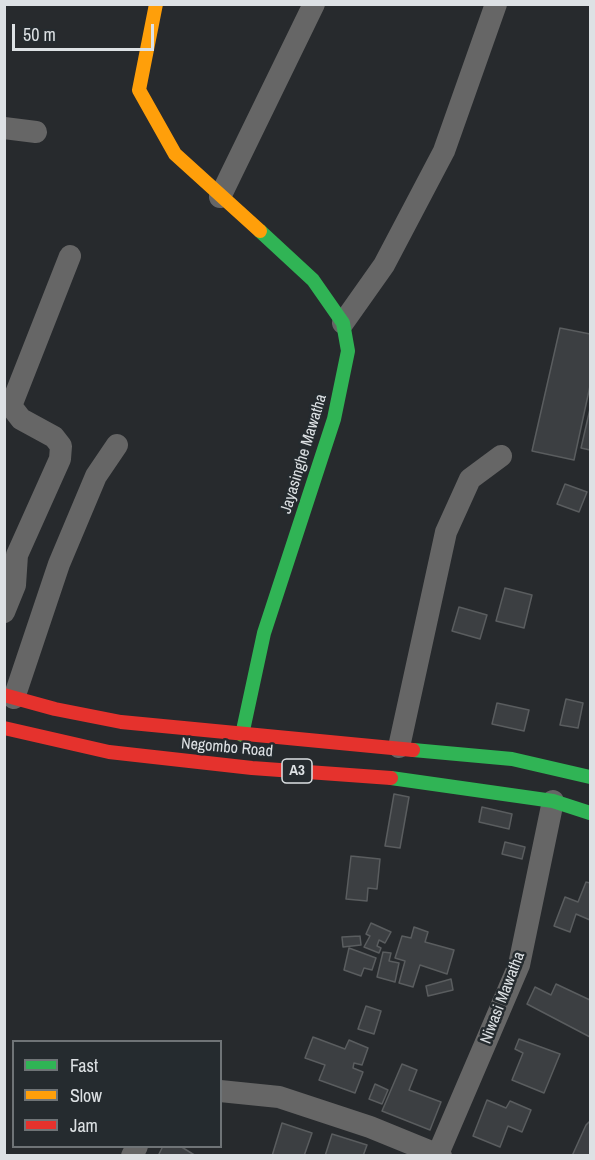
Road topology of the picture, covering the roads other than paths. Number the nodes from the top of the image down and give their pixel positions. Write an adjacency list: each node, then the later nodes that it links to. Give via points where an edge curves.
1 (156, 4): 6 (main road, Jayasinghe Mawatha, via 139,90 175,154)
2 (314, 4): 6 (street)
3 (496, 4): 8 (street, via 444,151 384,265)
4 (4, 128): 5 (street)
5 (36, 132)
6 (220, 197): 8 (main road, Jayasinghe Mawatha, via 313,280)
7 (70, 256): 11 (street, via 11,406 21,419 54,436 61,446 60,459 17,555 15,585)
8 (344, 322): 14 (main road, Jayasinghe Mawatha, via 348,351 334,419 264,633)
9 (117, 445): 12 (street, via 96,476)
10 (501, 456): 15 (street, via 470,479 446,532)
11 (4, 612)
12 (9, 697): 14 (main road, Negombo Road / A3, via 121,722)
13 (4, 728): 17 (main road, Negombo Road / A3, via 109,752 362,775)
14 (242, 735): 15 (main road, Negombo Road / A3)
15 (399, 747): 16 (main road, Negombo Road / A3, via 512,759)
16 (591, 777)
17 (553, 801): 18 (main road, Negombo Road / A3); 20 (street, Niwasi Mawatha, via 519,965)
18 (591, 813)
19 (222, 1091): 20 (street, via 279,1097)
20 (440, 1155)

